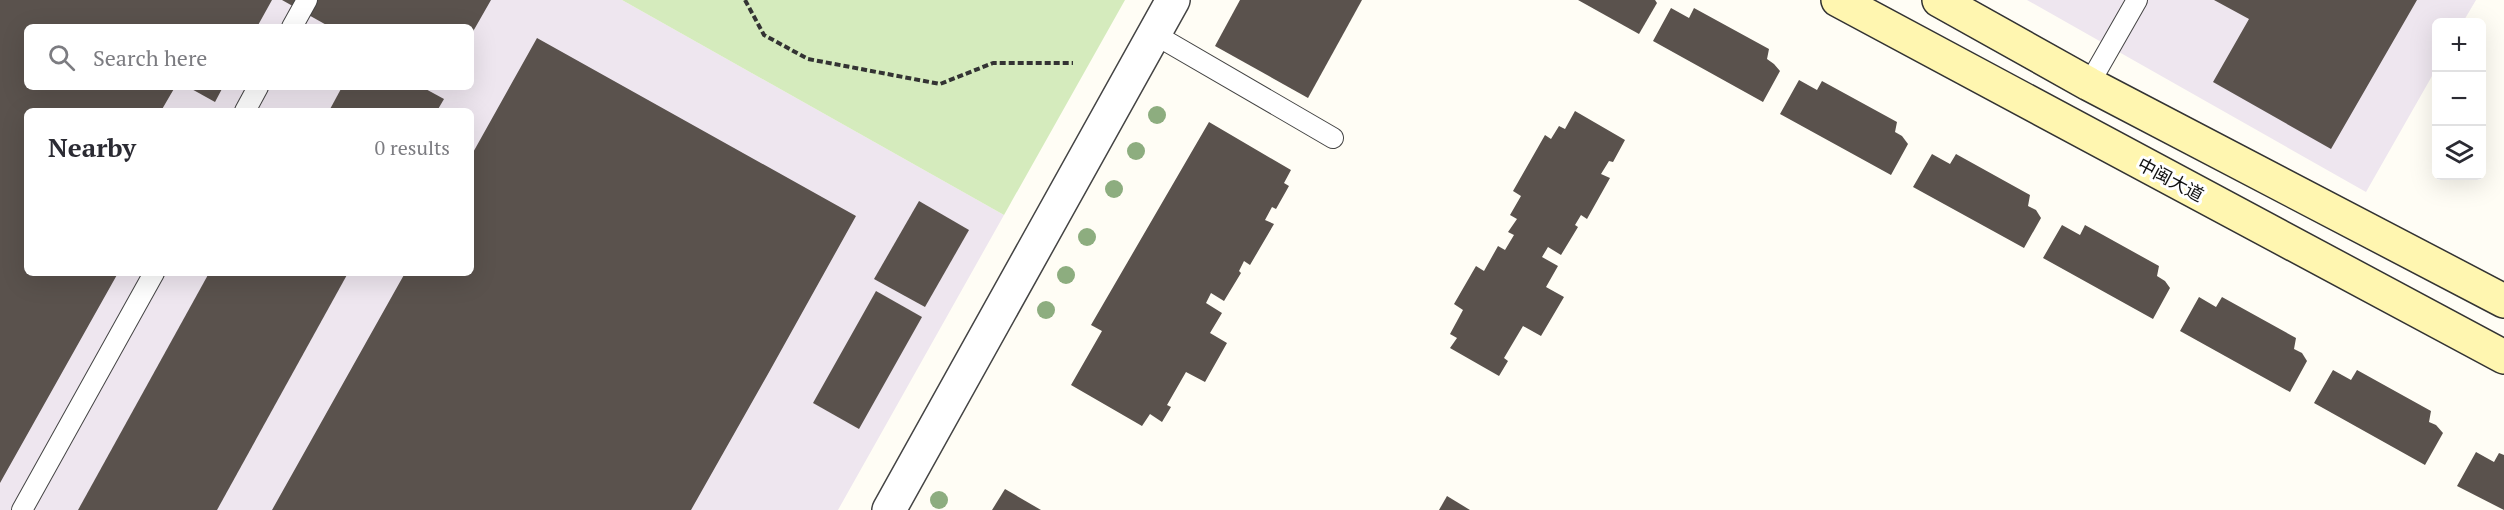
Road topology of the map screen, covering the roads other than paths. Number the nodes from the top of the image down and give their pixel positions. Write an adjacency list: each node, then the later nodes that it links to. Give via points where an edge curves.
1 (307, 0): 6 (lane)
2 (1173, 0): 7 (street)
3 (1838, 0): 14 (main road, 中闽大道)
4 (1939, 0): 8 (main road)
5 (2137, 0): 8 (lane)
6 (294, 24)
7 (1154, 34): 11 (lane); 16 (street)
8 (2089, 84): 13 (main road)
9 (256, 90): 10 (lane)
10 (247, 108)
11 (1333, 138)
12 (152, 276): 15 (lane)
13 (2504, 301)
14 (2504, 357)
15 (22, 510)
16 (889, 510)

